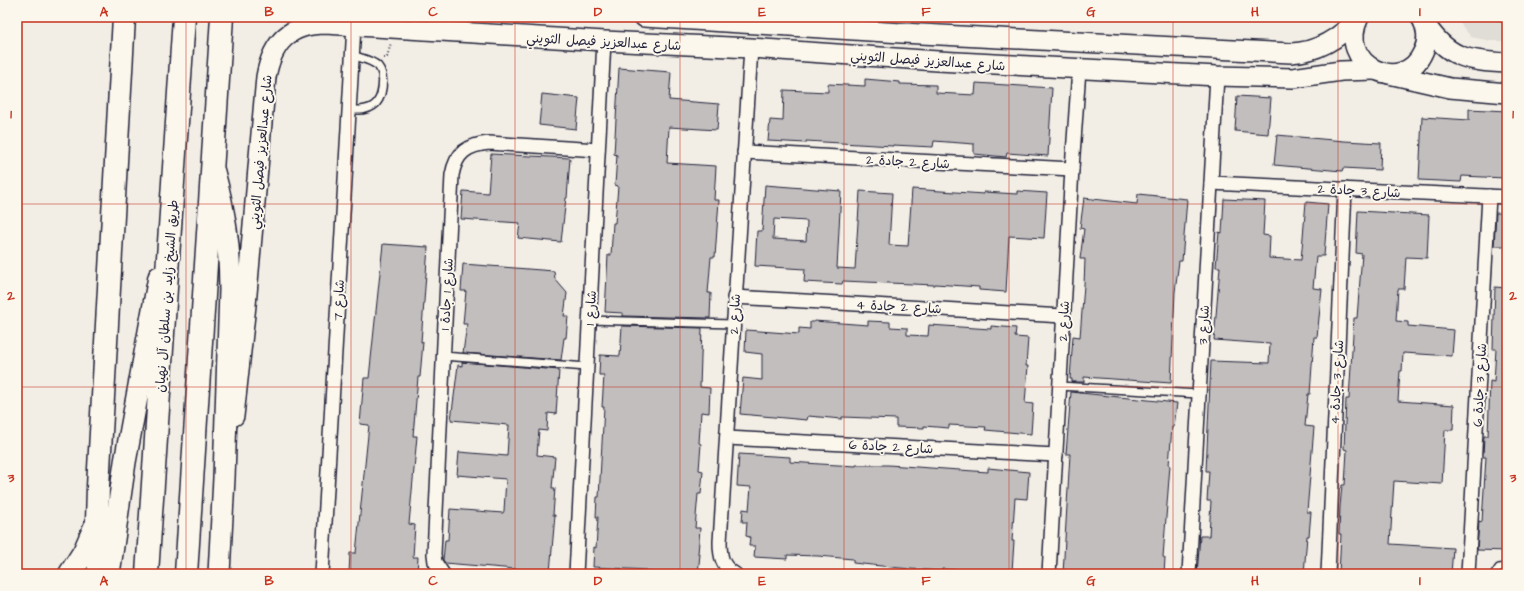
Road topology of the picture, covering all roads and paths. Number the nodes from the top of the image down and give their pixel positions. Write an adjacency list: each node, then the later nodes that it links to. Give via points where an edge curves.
1 (124, 17): 46 (highway)
2 (184, 17): 34 (highway, طريق الشيخ زايد بن سلطان آل نهيان)
3 (222, 17): 28 (highway)
4 (644, 17): 12 (street, شارع عبدالعزيز فيصل الثويني)
5 (1359, 17): 13 (street, شارع عبدالعزيز فيصل الثويني, via 1330,42 1302,53); 22 (street, via 1353,36 1356,50 1363,62)
6 (1502, 17): 8 (lane)
7 (1422, 19): 20 (street, via 1445,47 1460,57); 22 (street, via 1427,35 1422,55 1408,69 1395,73)
8 (1507, 20)
9 (306, 21): 11 (street, شارع عبدالعزيز فيصل الثويني); 45 (street, شارع عبدالعزيز فيصل الثويني, via 275,48 267,68 238,387)
10 (411, 25): 11 (street, شارع عبدالعزيز فيصل الثويني); 14 (street, شارع عبدالعزيز فيصل الثويني); 19 (path, via 404,44 390,43 387,57)
11 (354, 26): 16 (street, شارع 7)
12 (902, 33): 13 (street, شارع عبدالعزيز فيصل الثويني); 17 (street, via 909,43 905,55)
13 (940, 35): 18 (street, via 930,41 929,47 933,58)
14 (604, 42): 15 (street, شارع عبدالعزيز فيصل الثويني); 26 (street, شارع 1)
15 (751, 48): 17 (street, شارع عبدالعزيز فيصل الثويني); 27 (street, شارع 2)
16 (352, 55): 19 (lane); 25 (street, شارع 7)
17 (900, 59): 18 (street, شارع عبدالعزيز فيصل الثويني)
18 (938, 61): 21 (street, شارع عبدالعزيز فيصل الثويني)
19 (372, 62): 25 (lane, via 378,66 382,74 379,99 369,109)
20 (1507, 64)
21 (1079, 69): 23 (street, شارع عبدالعزيز فيصل الثويني); 29 (street, شارع 2)
22 (1381, 72): 23 (street, شارع عبدالعزيز فيصل الثويني, via 1341,71 1293,78); 24 (street, شارع عبدالعزيز فيصل الثويني, via 1450,88)
23 (1217, 76): 30 (street, شارع 3)
24 (1507, 93)
25 (349, 110): 54 (street, شارع 7)
26 (598, 150): 37 (street, شارع 1); 39 (street, شارع 1 جادة 1, via 489,143 468,148 459,156 452,175)
27 (744, 152): 29 (street, شارع 2 جادة 2); 35 (street, شارع 2)
28 (213, 168): 45 (main road, via 227,229 230,258); 52 (highway)
29 (1072, 169): 36 (street, شارع 2)
30 (1211, 183): 31 (street, شارع 3 جادة 2); 42 (street, شارع 3)
31 (1345, 189): 32 (street, شارع 3 جادة 2); 60 (street, شارع 3 جادة 4)
32 (1489, 196): 33 (street, شارع 3 جادة 2); 61 (street, شارع 3 جادة 6)
33 (1507, 197)
34 (171, 210): 50 (main road, via 125,462); 51 (highway, طريق الشيخ زايد بن سلطان آل نهيان)
35 (734, 297): 36 (street, شارع 2 جادة 4); 38 (street, شارع 2)
36 (1063, 316): 41 (street, شارع 2)
37 (589, 320): 38 (lane); 40 (street, شارع 1)
38 (733, 324): 43 (street, شارع 2)
39 (443, 356): 40 (lane); 55 (street, شارع 1 جادة 1, via 434,554 435,562)
40 (587, 367): 56 (street, شارع 1)
41 (1059, 386): 42 (lane); 44 (street, شارع 2)
42 (1199, 394): 59 (street, شارع 3)
43 (727, 438): 44 (street, شارع 2 جادة 6); 57 (street, شارع 2, via 720,554 725,566)
44 (1056, 455): 58 (street, شارع 2)
45 (224, 478): 53 (main road)
46 (97, 522): 48 (highway, via 84,552); 49 (highway)
47 (1507, 567): 62 (lane, via 1499,568)
48 (70, 574)
49 (99, 574)
50 (109, 574)
51 (147, 574)
52 (186, 574)
53 (219, 574)
54 (322, 574)
55 (443, 574)
56 (576, 574)
57 (735, 574)
58 (1049, 574)
59 (1189, 574)
60 (1328, 574)
61 (1468, 574)
62 (1495, 574)

